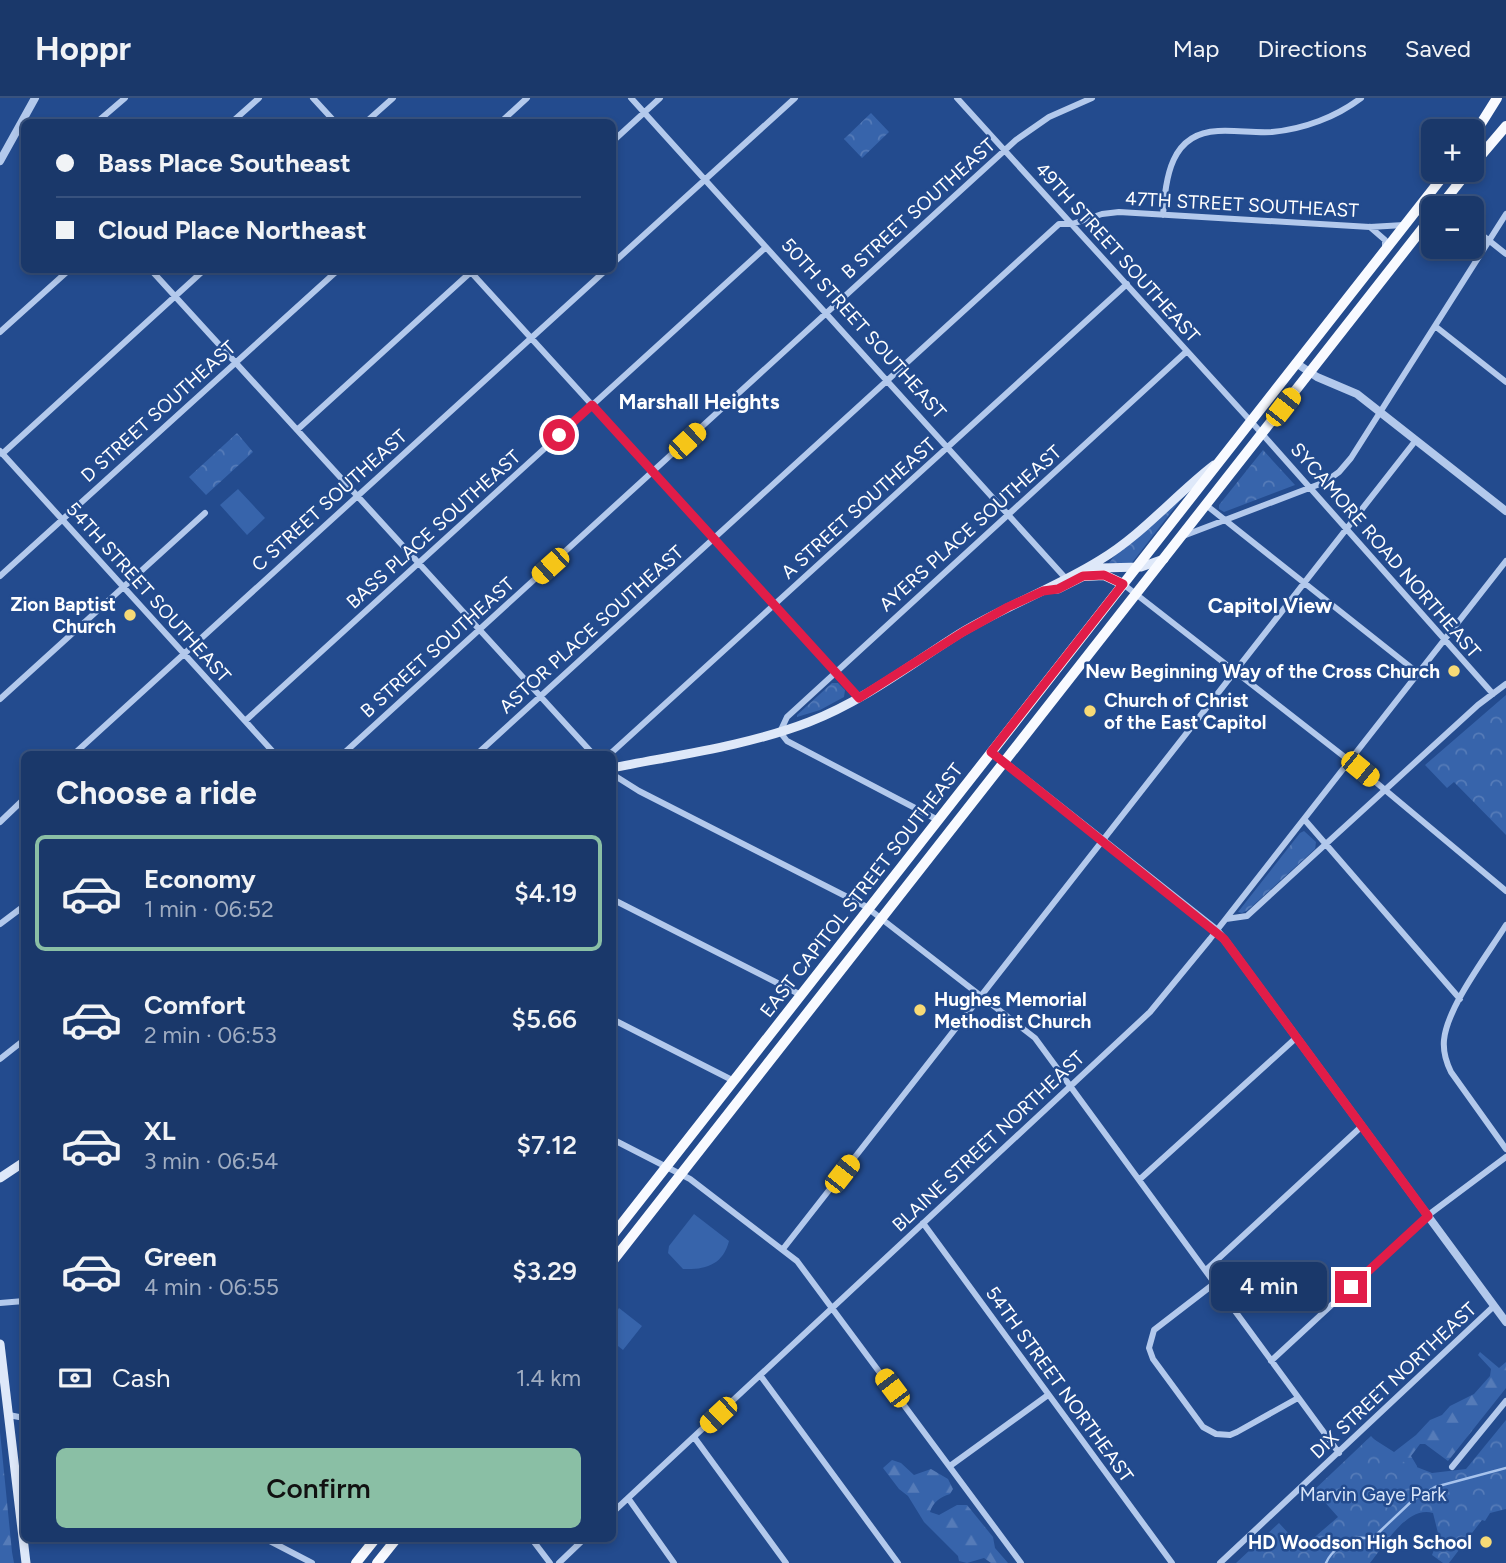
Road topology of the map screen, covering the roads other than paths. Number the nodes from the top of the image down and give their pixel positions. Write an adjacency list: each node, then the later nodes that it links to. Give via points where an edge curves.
1 (36, 98): 15 (street)
2 (125, 98): 16 (street)
3 (259, 98): 17 (street)
4 (313, 98): 18 (street)
5 (393, 98): 19 (street)
6 (527, 98): 20 (street)
7 (631, 98): 14 (street, 50TH STREET SOUTHEAST)
8 (660, 98): 14 (street)
9 (795, 98): 28 (street)
10 (957, 98): 25 (street, 49TH STREET SOUTHEAST)
11 (1092, 98): 25 (street, B STREET SOUTHEAST, via 1040,122)
12 (1361, 98): 31 (street, via 1332,116 1293,129 1214,131 1193,138 1171,165)
13 (1497, 98): 21 (main road)
14 (644, 113): 24 (street); 28 (street, 50TH STREET SOUTHEAST)
15 (27, 119)
16 (100, 119)
17 (235, 119)
18 (332, 119)
19 (369, 119)
20 (503, 119)
21 (1484, 119)
22 (1506, 126): 26 (main road)
23 (21, 130): 27 (street)
24 (616, 138)
25 (1005, 150): 32 (street, 49TH STREET SOUTHEAST); 51 (street, B STREET SOUTHEAST)
26 (1484, 152)
27 (0, 161)
28 (705, 180): 38 (street, 50TH STREET SOUTHEAST); 41 (street)
29 (1438, 182): 33 (main road, EAST CAPITOL STREET SOUTHEAST)
30 (1506, 214): 37 (street)
31 (1163, 215): 32 (street, 47TH STREET SOUTHEAST, via 1110,212); 34 (street, 47TH STREET SOUTHEAST)
32 (1072, 224): 49 (street, 49TH STREET SOUTHEAST); 59 (street, ASTOR PLACE SOUTHEAST, via 1056,226)
33 (1404, 225): 34 (street, 47TH STREET SOUTHEAST); 39 (main road, EAST CAPITOL STREET SOUTHEAST)
34 (1370, 227): 39 (street, 47TH STREET SOUTHEAST, via 1385,240)
35 (1421, 230): 58 (main road)
36 (1484, 237): 37 (street)
37 (1489, 241): 40 (street); 52 (street)
38 (766, 247): 51 (street, 50TH STREET SOUTHEAST); 61 (street, BASS PLACE SOUTHEAST)
39 (1384, 251): 57 (main road, EAST CAPITOL STREET SOUTHEAST)
40 (1506, 254)
41 (616, 260)
42 (66, 273): 53 (street)
43 (154, 273): 50 (street)
44 (201, 273): 50 (street)
45 (335, 273): 56 (street, D STREET SOUTHEAST)
46 (468, 273): 64 (street)
47 (474, 273): 54 (street)
48 (603, 273): 54 (street, C STREET SOUTHEAST)
49 (1126, 284): 55 (street, 49TH STREET SOUTHEAST); 66 (street, A STREET SOUTHEAST)
50 (175, 296): 56 (street); 67 (street)
51 (826, 312): 59 (street, 50TH STREET SOUTHEAST); 69 (street, B STREET SOUTHEAST)
52 (1435, 326): 60 (street); 62 (street)
53 (0, 332)
54 (532, 338): 61 (street); 71 (street, C STREET SOUTHEAST)
55 (1187, 351): 63 (street, 49TH STREET SOUTHEAST); 75 (street, AYERS PLACE SOUTHEAST)
56 (236, 362): 64 (street); 76 (street, D STREET SOUTHEAST)
57 (1296, 363): 58 (street); 63 (main road, EAST CAPITOL STREET SOUTHEAST)
58 (1310, 373): 62 (street, via 1350,391); 63 (main road)
59 (888, 380): 66 (street, 50TH STREET SOUTHEAST); 80 (street, ASTOR PLACE SOUTHEAST)
60 (1506, 382)
61 (592, 405): 69 (street); 83 (street, BASS PLACE SOUTHEAST)
62 (1380, 412): 65 (street); 70 (street, via 1344,467)
63 (1256, 427): 68 (main road, EAST CAPITOL STREET SOUTHEAST); 70 (street, SYCAMORE ROAD NORTHEAST); 72 (main road)
64 (297, 430): 71 (street)
65 (1416, 440): 73 (street); 78 (street)
66 (948, 447): 75 (street, 50TH STREET SOUTHEAST); 92 (street, A STREET SOUTHEAST)
67 (1, 453): 76 (street, 54TH STREET SOUTHEAST)
68 (1221, 460): 84 (main road, EAST CAPITOL STREET SOUTHEAST); 87 (main road, via 1112,552)
69 (653, 471): 80 (street); 93 (street, B STREET SOUTHEAST)
70 (1310, 488): 77 (street); 78 (street, SYCAMORE ROAD NORTHEAST)
71 (358, 496): 83 (street); 95 (street, C STREET SOUTHEAST)
72 (1206, 505): 77 (street); 79 (main road)
73 (1506, 511)
74 (205, 513): 90 (street)
75 (1009, 514): 87 (street, 50TH STREET SOUTHEAST); 97 (street, AYERS PLACE SOUTHEAST)
76 (62, 519): 85 (street, D STREET SOUTHEAST); 90 (street, 54TH STREET SOUTHEAST)
77 (1226, 520): 79 (street); 88 (street)
78 (1347, 529): 88 (street); 94 (street, SYCAMORE ROAD NORTHEAST)
79 (1181, 537): 81 (main road)
80 (714, 539): 92 (street); 101 (street, ASTOR PLACE SOUTHEAST)
81 (1164, 559): 84 (main road); 91 (main road)
82 (1506, 561): 94 (street, BLAINE STREET NORTHEAST)
83 (418, 563): 93 (street); 104 (street, BASS PLACE SOUTHEAST)
84 (1136, 567): 86 (main road, via 1100,568); 89 (main road, EAST CAPITOL STREET SOUTHEAST)
85 (0, 576)
86 (1083, 576): 87 (main road); 89 (main road, via 1104,575)
87 (1068, 580): 102 (main road, via 974,626)
88 (1304, 583): 96 (street); 98 (street)
89 (1123, 584): 91 (street); 112 (main road, EAST CAPITOL STREET SOUTHEAST)
90 (123, 588): 95 (street, 54TH STREET SOUTHEAST); 103 (street)
91 (1136, 594): 96 (street); 114 (main road)
92 (774, 605): 97 (street); 111 (street, A STREET SOUTHEAST)
93 (479, 629): 101 (street); 108 (street, B STREET SOUTHEAST)
94 (1445, 640): 98 (street, BLAINE STREET NORTHEAST); 100 (street, SYCAMORE ROAD NORTHEAST)
95 (184, 654): 104 (street, 54TH STREET SOUTHEAST); 106 (street, C STREET SOUTHEAST)
96 (1235, 671): 113 (street); 122 (street)
97 (835, 672): 102 (street); 105 (street, AYERS PLACE SOUTHEAST, via 790,713)
98 (1418, 673): 113 (street, BLAINE STREET NORTHEAST)
99 (1506, 684): 100 (street)
100 (1493, 694): 117 (street)
101 (540, 696): 109 (street, ASTOR PLACE SOUTHEAST); 110 (street)
102 (859, 698): 105 (main road)
103 (0, 699)
104 (245, 721): 107 (street, 54TH STREET SOUTHEAST)
105 (780, 732): 115 (main road); 120 (street, via 786,741)
106 (77, 751)
107 (272, 751)
108 (346, 751)
109 (480, 751)
110 (590, 751)
111 (613, 751)
112 (991, 752): 114 (street); 120 (main road, EAST CAPITOL STREET SOUTHEAST)
113 (1350, 761): 117 (street); 119 (street, BLAINE STREET NORTHEAST)
114 (1004, 763): 122 (street); 128 (main road)
115 (616, 767)
116 (616, 777): 127 (street)
117 (1386, 790): 123 (street); 124 (street)
118 (21, 802): 121 (street)
119 (1304, 819): 123 (street); 129 (street, BLAINE STREET NORTHEAST)
120 (939, 820): 127 (main road, EAST CAPITOL STREET SOUTHEAST)
121 (0, 821)
122 (1102, 841): 132 (street); 134 (street)
123 (1326, 844): 129 (street, via 1247,916); 135 (street)
124 (1506, 891)
125 (616, 901): 133 (street)
126 (21, 907): 130 (street)
127 (869, 909): 128 (street); 133 (main road, EAST CAPITOL STREET SOUTHEAST)
128 (882, 918): 134 (street); 147 (main road)
129 (1226, 919): 132 (street, BLAINE STREET NORTHEAST)
130 (0, 924)
131 (1506, 925): 135 (street)
132 (1217, 931): 137 (street); 141 (street, BLAINE STREET NORTHEAST, via 1150,1012)
133 (801, 995): 140 (main road, EAST CAPITOL STREET SOUTHEAST)
134 (981, 996): 141 (street, via 1035,1038); 153 (street)
135 (1461, 999): 144 (street, via 1445,1033 1446,1060)
136 (616, 1021): 140 (street)
137 (1297, 1037): 142 (street); 149 (street)
138 (21, 1042): 139 (street)
139 (0, 1059)
140 (734, 1081): 147 (main road, EAST CAPITOL STREET SOUTHEAST)
141 (1070, 1085): 149 (street); 151 (street, BLAINE STREET NORTHEAST)
142 (1362, 1126): 150 (street); 155 (street)
143 (616, 1141): 147 (street)
144 (1506, 1149)
145 (1506, 1157): 150 (street)
146 (21, 1164): 148 (main road)
147 (674, 1170): 152 (main road, EAST CAPITOL STREET SOUTHEAST); 153 (street); 154 (main road)
148 (0, 1178)
149 (1139, 1180): 155 (street)
150 (1428, 1216): 159 (street); 163 (street)
151 (923, 1223): 160 (street, BLAINE STREET NORTHEAST); 165 (street, 54TH STREET NORTHEAST)
152 (616, 1232)
153 (783, 1249): 160 (street, via 807,1272)
154 (616, 1256)
155 (1206, 1270): 156 (street)
156 (1215, 1283): 163 (street); 166 (street, via 1154,1330 1149,1345 1156,1363 1201,1425 1216,1434 1232,1434)
157 (21, 1301): 158 (street)
158 (0, 1303)
159 (1494, 1306): 161 (street); 171 (street, DIX STREET NORTHEAST)
160 (832, 1308): 164 (street, BLAINE STREET NORTHEAST); 172 (street)
161 (1506, 1322)
162 (0, 1344): 168 (main road)
163 (1271, 1361): 166 (street)
164 (760, 1375): 170 (street, BLAINE STREET NORTHEAST); 191 (street)
165 (1048, 1395): 172 (street); 193 (street, 54TH STREET NORTHEAST)
166 (1298, 1398): 171 (street)
167 (1506, 1401): 173 (street)
168 (9, 1415): 169 (street); 176 (main road)
169 (21, 1417)
170 (694, 1437): 174 (street, BLAINE STREET NORTHEAST); 190 (street)
171 (1339, 1453): 194 (street, DIX STREET NORTHEAST)
172 (950, 1466): 192 (street)
173 (1452, 1467)
174 (628, 1498): 175 (street, BLAINE STREET NORTHEAST); 189 (street)
175 (616, 1509)
176 (21, 1519)
177 (24, 1542): 183 (main road)
178 (272, 1542): 184 (street)
179 (373, 1542): 185 (main road)
180 (394, 1542): 186 (main road)
181 (534, 1542): 187 (street)
182 (581, 1542): 188 (street)
183 (26, 1563)
184 (312, 1563)
185 (356, 1563)
186 (377, 1563)
187 (550, 1563)
188 (559, 1563)
189 (674, 1563)
190 (786, 1563)
191 (898, 1563)
192 (1021, 1563)
193 (1172, 1563)
194 (1220, 1563)

